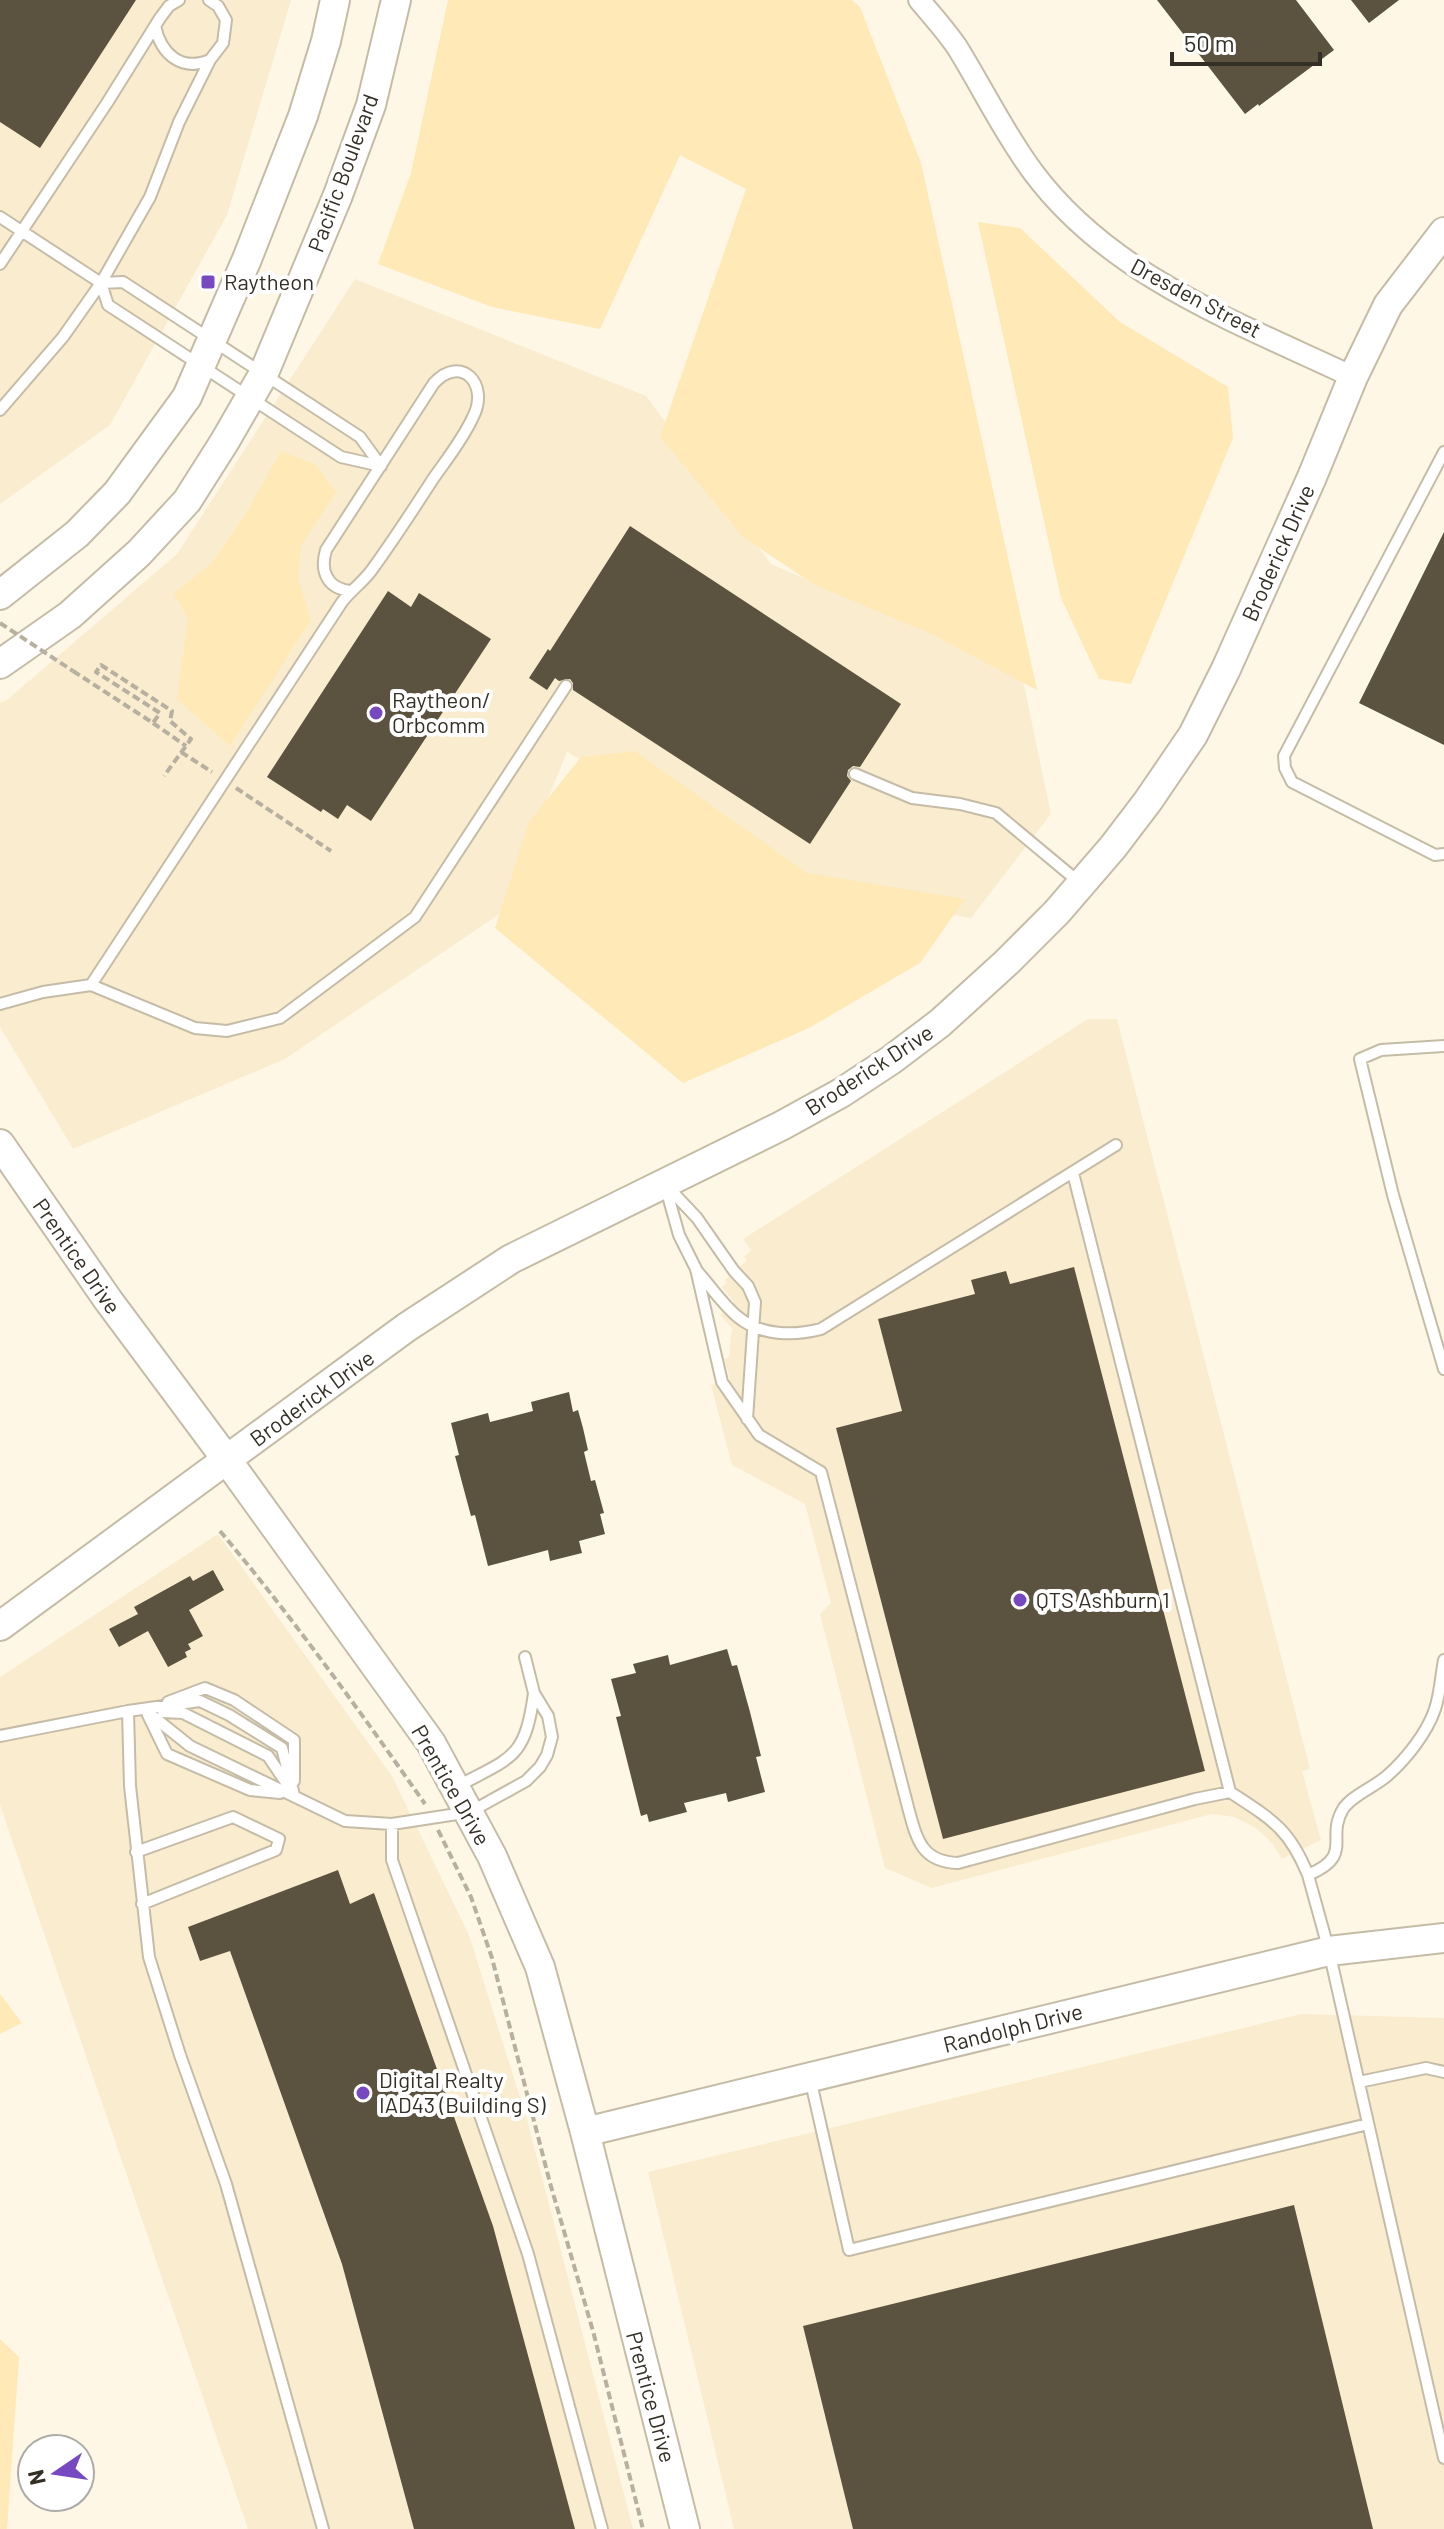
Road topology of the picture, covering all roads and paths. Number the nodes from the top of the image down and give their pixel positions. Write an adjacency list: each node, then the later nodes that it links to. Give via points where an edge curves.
1 (179, 0): 6 (lane)
2 (209, 0): 7 (lane, via 226,20 223,43)
3 (335, 0): 13 (street, via 303,116)
4 (396, 0): 15 (street, Pacific Boulevard, via 362,131)
5 (919, 0): 14 (street, Dresden Street, via 955,44 1033,173 1082,227 1179,294)
6 (155, 26): 7 (lane, via 170,56 192,65); 9 (lane)
7 (210, 60): 12 (lane, via 150,197)
8 (0, 217): 9 (lane)
9 (22, 232): 11 (lane); 12 (lane)
10 (1444, 232): 14 (street, Broderick Drive, via 1388,305)
11 (0, 264)
12 (101, 283): 13 (lane, via 123,282); 13 (lane, via 108,305); 16 (lane)
13 (206, 353): 15 (lane); 15 (lane); 20 (street, via 187,397 117,493 52,556)
14 (1353, 377): 32 (street, Broderick Drive, via 1193,735)
15 (256, 386): 18 (lane, via 360,437); 18 (lane, via 341,457); 22 (street, Pacific Boulevard, via 187,501 70,615)
16 (0, 410)
17 (1444, 452): 31 (lane, via 1284,756 1292,782 1435,855)
18 (381, 466): 19 (lane, via 322,563 334,586); 19 (lane, via 441,375 470,376 480,394 474,415 370,572)
19 (350, 591): 29 (lane)
20 (0, 595)
21 (0, 623): 24 (path, bridge)
22 (0, 664)
23 (566, 686): 33 (lane, via 415,917 280,1018 227,1031 195,1028)
24 (153, 723): 25 (path); 25 (path, via 160,713 96,672 101,665 172,711 170,721 191,739)
25 (186, 746): 26 (path)
26 (181, 752): 28 (path); 29 (path)
27 (855, 774): 32 (lane, via 912,798 996,813)
28 (164, 776)
29 (226, 781): 30 (path); 33 (lane)
30 (331, 851)
31 (1444, 854)
32 (1082, 884): 39 (street, Broderick Drive, via 1007,962 891,1060 781,1126)
33 (91, 985): 34 (lane)
34 (0, 1004)
35 (1444, 1046): 42 (lane, via 1381,1050 1360,1059)
36 (0, 1144): 44 (street, Prentice Drive)
37 (1116, 1145): 38 (lane)
38 (1073, 1173): 41 (lane, via 821,1329 785,1335); 54 (lane)
39 (664, 1183): 40 (lane); 41 (lane, via 748,1286 755,1302); 44 (street, Broderick Drive, via 511,1259 407,1327)
40 (696, 1269): 41 (lane, via 738,1317); 43 (lane, via 722,1382)
41 (753, 1325): 43 (lane)
42 (1444, 1369)
43 (747, 1419): 54 (lane, via 759,1435 821,1472 909,1811 925,1852 942,1863 958,1863)
44 (227, 1460): 46 (street, Broderick Drive); 53 (street, Prentice Drive, via 431,1743)
45 (220, 1531): 57 (path, via 346,1691)
46 (0, 1626)
47 (525, 1657): 49 (lane)
48 (1444, 1660): 60 (lane, via 1434,1711 1415,1745 1387,1776 1344,1809 1337,1850 1328,1866)
49 (534, 1693): 53 (lane, via 530,1725 511,1758); 56 (lane, via 548,1716 552,1737 547,1755 526,1781)
50 (145, 1710): 51 (lane); 55 (lane, via 190,1746); 55 (lane, via 183,1713 268,1756); 55 (lane, via 167,1754 250,1790); 55 (lane, via 200,1701 229,1715 282,1748)
51 (128, 1711): 52 (lane); 59 (lane)
52 (0, 1736)
53 (456, 1787): 56 (street, Prentice Drive)
54 (1230, 1792): 60 (lane, via 1285,1831)
55 (294, 1795): 58 (lane, via 345,1821)
56 (470, 1812): 57 (lane); 68 (street, Prentice Drive, via 540,1967)
57 (432, 1818): 58 (lane); 72 (path, via 471,1897 492,1958)
58 (392, 1824): 71 (lane, via 392,1860 528,2254)
59 (136, 1852): 61 (lane); 61 (lane, via 233,1817 279,1839 276,1850)
60 (1308, 1875): 63 (lane)
61 (142, 1904): 70 (lane, via 149,1957 226,2184)
62 (1444, 1938): 63 (street, Randolph Drive)
63 (1329, 1951): 65 (street, Randolph Drive); 66 (lane)
64 (1444, 2072): 66 (lane, via 1426,2068)
65 (810, 2078): 67 (lane, via 849,2250); 68 (street, Randolph Drive)
66 (1359, 2082): 67 (lane)
67 (1368, 2124): 69 (lane)
68 (585, 2132): 73 (street, Prentice Drive)
69 (1444, 2458)
70 (323, 2529)
71 (602, 2529)
72 (643, 2529)
73 (685, 2529)

